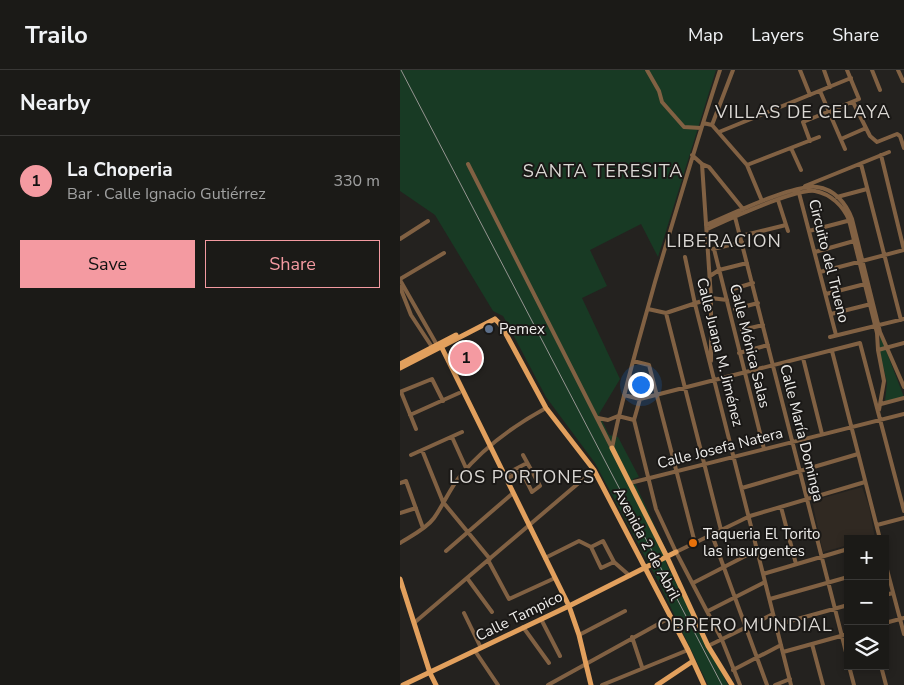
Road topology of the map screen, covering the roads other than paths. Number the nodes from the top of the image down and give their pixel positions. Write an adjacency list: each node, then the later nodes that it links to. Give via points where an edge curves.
1 (648, 70): 19 (street, via 660,91 662,102 684,126)
2 (720, 70): 17 (street)
3 (733, 70): 18 (street)
4 (800, 70): 14 (street)
5 (824, 70): 11 (street)
6 (847, 70): 9 (street)
7 (872, 70): 12 (street)
8 (899, 70): 10 (street)
9 (850, 78): 11 (street); 15 (street, via 859,99)
10 (903, 81)
11 (830, 87): 13 (street)
12 (880, 90)
13 (820, 91): 14 (street); 16 (street)
14 (810, 95): 21 (street)
15 (853, 102): 16 (street); 20 (street)
16 (829, 111): 23 (street); 24 (street, via 803,122)
17 (703, 122): 18 (street); 19 (street)
18 (712, 125): 21 (street)
19 (701, 128): 29 (street)
20 (866, 128): 23 (street); 25 (street, via 877,142 897,134)
21 (719, 132): 34 (street)
22 (819, 137): 24 (street)
23 (841, 139): 27 (street)
24 (810, 141): 26 (street)
25 (904, 146)
26 (791, 148): 34 (street); 35 (street)
27 (845, 149)
28 (889, 152): 30 (street)
29 (692, 155): 32 (street); 78 (street)
30 (881, 155): 33 (street); 57 (street)
31 (468, 164): 119 (street)
32 (702, 164): 43 (street, via 709,166); 48 (street)
33 (861, 164): 36 (street); 37 (street)
34 (747, 165): 42 (street)
35 (801, 170)
36 (803, 187): 39 (street, via 825,189); 40 (street)
37 (867, 189): 39 (street); 60 (street)
38 (799, 193): 40 (street); 41 (street, via 816,191); 50 (street, Circuito del Trueno)
39 (838, 197): 41 (street); 45 (street, via 849,210)
40 (777, 198): 42 (street); 44 (street); 47 (street)
41 (833, 199): 45 (street)
42 (762, 201): 43 (street)
43 (743, 209): 44 (street)
44 (734, 215): 48 (street); 51 (street, Calle María Dominga)
45 (850, 220): 50 (street); 54 (street); 62 (street)
46 (428, 221): 52 (street)
47 (786, 225): 49 (street); 51 (street)
48 (706, 227): 56 (street)
49 (788, 231)
50 (810, 231): 58 (street, Circuito del Trueno)
51 (741, 236): 53 (street, Calle María Dominga)
52 (400, 239)
53 (742, 242): 55 (street); 63 (street, Calle María Dominga)
54 (854, 242): 58 (street); 62 (street)
55 (714, 249): 56 (street); 64 (street, Calle Mónica Salas)
56 (708, 250): 66 (street)
57 (904, 250): 60 (street)
58 (815, 252): 65 (street, Circuito del Trueno)
59 (444, 253): 67 (street)
60 (884, 255): 62 (street); 83 (street)
61 (685, 257): 75 (street, Calle Juana M. Jiménez)
62 (861, 261): 65 (street); 69 (street); 85 (street)
63 (748, 263): 64 (street); 68 (street, Calle María Dominga)
64 (719, 270): 66 (street); 74 (street, Calle Mónica Salas)
65 (820, 272): 72 (street, Circuito del Trueno)
66 (710, 276): 73 (street)
67 (400, 279): 91 (street)
68 (753, 283): 71 (street); 76 (street, Calle María Dominga)
69 (865, 284): 72 (street); 77 (street)
70 (400, 287): 91 (street, via 411,315)
71 (733, 289)
72 (826, 294): 81 (street, Circuito del Trueno)
73 (711, 298): 74 (street); 75 (street); 100 (street)
74 (727, 300): 95 (street, Calle Mónica Salas)
75 (695, 304): 80 (street); 100 (street, Calle Juana M. Jiménez)
76 (758, 304): 79 (street); 84 (street, Calle María Dominga)
77 (870, 304): 81 (street); 85 (street)
78 (648, 309): 80 (street); 97 (street)
79 (735, 309)
80 (666, 313): 104 (street)
81 (831, 314): 87 (street, Circuito del Trueno)
82 (495, 319): 91 (main road); 91 (main road, via 486,319); 114 (main road, Avenida 2 de Abril)
83 (902, 319): 85 (street)
84 (763, 324): 86 (street); 90 (street, Calle María Dominga)
85 (877, 325): 87 (street); 92 (street); 93 (street)
86 (742, 330)
87 (836, 335): 88 (street)
88 (830, 337)
89 (904, 343): 92 (street)
90 (768, 345): 95 (street); 99 (street, Calle María Dominga)
91 (436, 346): 98 (main road); 101 (main road); 128 (main road)
92 (886, 347): 93 (street); 105 (street)
93 (878, 350): 113 (street, via 884,381)
94 (832, 351): 96 (street); 115 (street, via 860,343); 122 (street)
95 (740, 353): 102 (street, Calle Mónica Salas)
96 (803, 358): 99 (street); 125 (street)
97 (633, 361): 108 (street); 109 (street, via 649,365)
98 (400, 364)
99 (773, 365): 102 (street); 127 (street, Calle María Dominga)
100 (711, 366): 103 (street, Calle Juana M. Jiménez)
101 (400, 368)
102 (744, 372): 103 (street); 130 (street, Calle Mónica Salas)
103 (715, 380): 104 (street); 135 (street, Calle Juana M. Jiménez)
104 (686, 388): 109 (street); 137 (street)
105 (904, 388)
106 (400, 392): 112 (street, via 432,379); 117 (street)
107 (459, 393): 112 (street)
108 (624, 395): 111 (street); 118 (street)
109 (657, 395): 111 (street); 140 (street)
110 (904, 398): 113 (street)
111 (640, 399): 120 (street)
112 (443, 401): 117 (street)
113 (881, 404): 115 (street)
114 (546, 408): 128 (street); 139 (main road, Avenida 2 de Abril)
115 (879, 412): 121 (street)
116 (904, 414): 121 (street, Calle Josefa Natera)
117 (410, 415): 123 (street)
118 (618, 416): 119 (street, via 608,420); 120 (street); 129 (street)
119 (598, 417): 129 (street)
120 (634, 420): 143 (street)
121 (880, 420): 122 (street, Calle Josefa Natera); 153 (street)
122 (852, 426): 125 (street, Calle Josefa Natera); 132 (street)
123 (416, 429)
124 (462, 432): 126 (street)
125 (822, 434): 127 (street, Calle Josefa Natera)
126 (452, 437): 131 (street); 138 (street)
127 (792, 442): 130 (street, Calle Josefa Natera); 141 (street, Calle María Dominga)
128 (490, 445): 138 (street); 142 (main road)
129 (612, 448): 146 (main road)
130 (764, 449): 135 (street, Calle Josefa Natera)
131 (422, 450): 133 (street); 150 (street)
132 (858, 454): 141 (street); 144 (street)
133 (411, 455)
134 (523, 455): 136 (street)
135 (734, 456): 137 (street, Calle Josefa Natera); 147 (street, Calle Juana M. Jiménez)
136 (527, 463): 142 (street); 142 (street, via 540,486 532,492 523,474)
137 (704, 464): 140 (street, Calle Josefa Natera); 160 (street)
138 (466, 468): 150 (street)
139 (594, 470): 157 (street); 177 (main road, Avenida 2 de Abril)
140 (676, 471): 143 (street, Calle Josefa Natera); 164 (street)
141 (800, 471): 147 (street); 149 (street, Calle María Dominga)
142 (505, 477): 148 (main road)
143 (648, 478): 146 (street, Calle Josefa Natera); 170 (street, via 656,509)
144 (865, 482): 149 (street); 158 (street)
145 (400, 483): 152 (street, via 406,481)
146 (630, 483): 171 (main road)
147 (742, 488): 155 (street, Calle Juana M. Jiménez)
148 (513, 494): 157 (main road); 161 (street)
149 (807, 499): 151 (street); 172 (street, Calle María Dominga)
150 (443, 502): 159 (street, via 434,518); 161 (street)
151 (781, 507): 155 (street); 176 (street)
152 (416, 508): 154 (street); 159 (street)
153 (904, 511)
154 (400, 513)
155 (750, 516): 160 (street); 167 (street, Calle Juana M. Jiménez)
156 (904, 518): 158 (street)
157 (528, 525): 173 (main road); 174 (street)
158 (877, 525): 163 (street)
159 (423, 528): 165 (street)
160 (721, 530): 162 (street)
161 (468, 532): 169 (street); 174 (street)
162 (712, 535): 164 (street); 178 (street)
163 (879, 535)
164 (695, 543): 170 (street)
165 (400, 544)
166 (591, 547): 173 (street, via 579,541); 175 (street, via 603,541); 175 (street, via 601,568)
167 (757, 550): 178 (street); 179 (street, Calle Juana M. Jiménez)
168 (844, 550): 172 (street)
169 (446, 551)
170 (676, 552): 171 (main road, Calle Tampico); 187 (street)
171 (667, 557): 177 (main road, Calle Tampico); 217 (main road)
172 (821, 557): 176 (street); 188 (street, Calle María Dominga)
173 (545, 558): 183 (main road)
174 (489, 560): 182 (street); 183 (street, via 509,599)
175 (614, 562): 180 (street)
176 (796, 564): 179 (street)
177 (645, 568): 180 (main road, Calle Tampico); 201 (main road, Avenida 2 de Abril)
178 (724, 568): 187 (street); 191 (street)
179 (763, 574): 186 (street, Calle Juana M. Jiménez)
180 (630, 576): 193 (main road, Calle Tampico)
181 (889, 577): 189 (street)
182 (467, 578): 198 (street); 205 (street)
183 (556, 578): 193 (main road)
184 (844, 578): 188 (street)
185 (400, 579): 205 (main road)
186 (765, 582): 191 (street); 192 (street, Calle Juana M. Jiménez)
187 (693, 583): 197 (street)
188 (828, 583): 192 (street); 195 (street, Calle María Dominga)
189 (893, 593): 190 (street); 202 (street)
190 (889, 594)
191 (735, 598): 197 (street); 208 (street)
192 (770, 599): 200 (street, Calle Juana M. Jiménez)
193 (569, 606): 203 (main road, Calle Tampico); 210 (main road)
194 (844, 606): 195 (street)
195 (835, 609): 206 (street); 211 (street, Calle María Dominga)
196 (625, 610): 210 (street)
197 (708, 611): 214 (street)
198 (492, 612)
199 (464, 613): 219 (street)
200 (773, 614): 206 (street, Calle Juana M. Jiménez); 208 (street)
201 (671, 617): 213 (street); 220 (main road, Avenida 2 de Abril)
202 (902, 618): 204 (street); 209 (street)
203 (541, 619): 207 (main road, Calle Tampico); 222 (street)
204 (889, 622)
205 (414, 623): 232 (main road)
206 (776, 625): 216 (street, Calle Juana M. Jiménez)
207 (523, 627): 219 (main road, Calle Tampico); 226 (street)
208 (746, 628): 214 (street); 224 (street)
209 (904, 634)
210 (579, 635): 227 (main road)
211 (841, 635): 212 (street); 215 (street); 218 (street, Calle María Dominga)
212 (844, 635)
213 (632, 637): 227 (street); 228 (street)
214 (722, 640): 217 (street); 229 (street)
215 (812, 644): 221 (street); 248 (street)
216 (781, 645): 221 (street, Calle Juana M. Jiménez); 224 (street)
217 (708, 646): 223 (main road)
218 (844, 646)
219 (478, 649): 232 (main road, Calle Tampico); 236 (street)
220 (688, 650): 225 (main road, Avenida 2 de Abril); 228 (street)
221 (783, 652): 233 (street, Calle Juana M. Jiménez)
222 (560, 656)
223 (714, 657): 242 (main road); 243 (main road)
224 (756, 658): 229 (street); 245 (street)
225 (693, 661): 240 (main road); 241 (main road, Avenida 2 de Abril)
226 (549, 663)
227 (586, 663): 237 (street); 238 (main road)
228 (642, 667): 239 (street)
229 (733, 670): 244 (street)
230 (851, 670): 249 (street)
231 (882, 670): 250 (street)
232 (430, 673): 234 (main road, Calle Tampico); 235 (main road)
233 (790, 679): 246 (street); 247 (street, Calle Juana M. Jiménez)
234 (403, 685)
235 (436, 685)
236 (498, 685)
237 (548, 685)
238 (591, 685)
239 (602, 685)
240 (657, 685)
241 (704, 685)
242 (728, 685)
243 (732, 685)
244 (740, 685)
245 (767, 685)
246 (775, 685)
247 (791, 685)
248 (823, 685)
249 (854, 685)
250 (886, 685)

